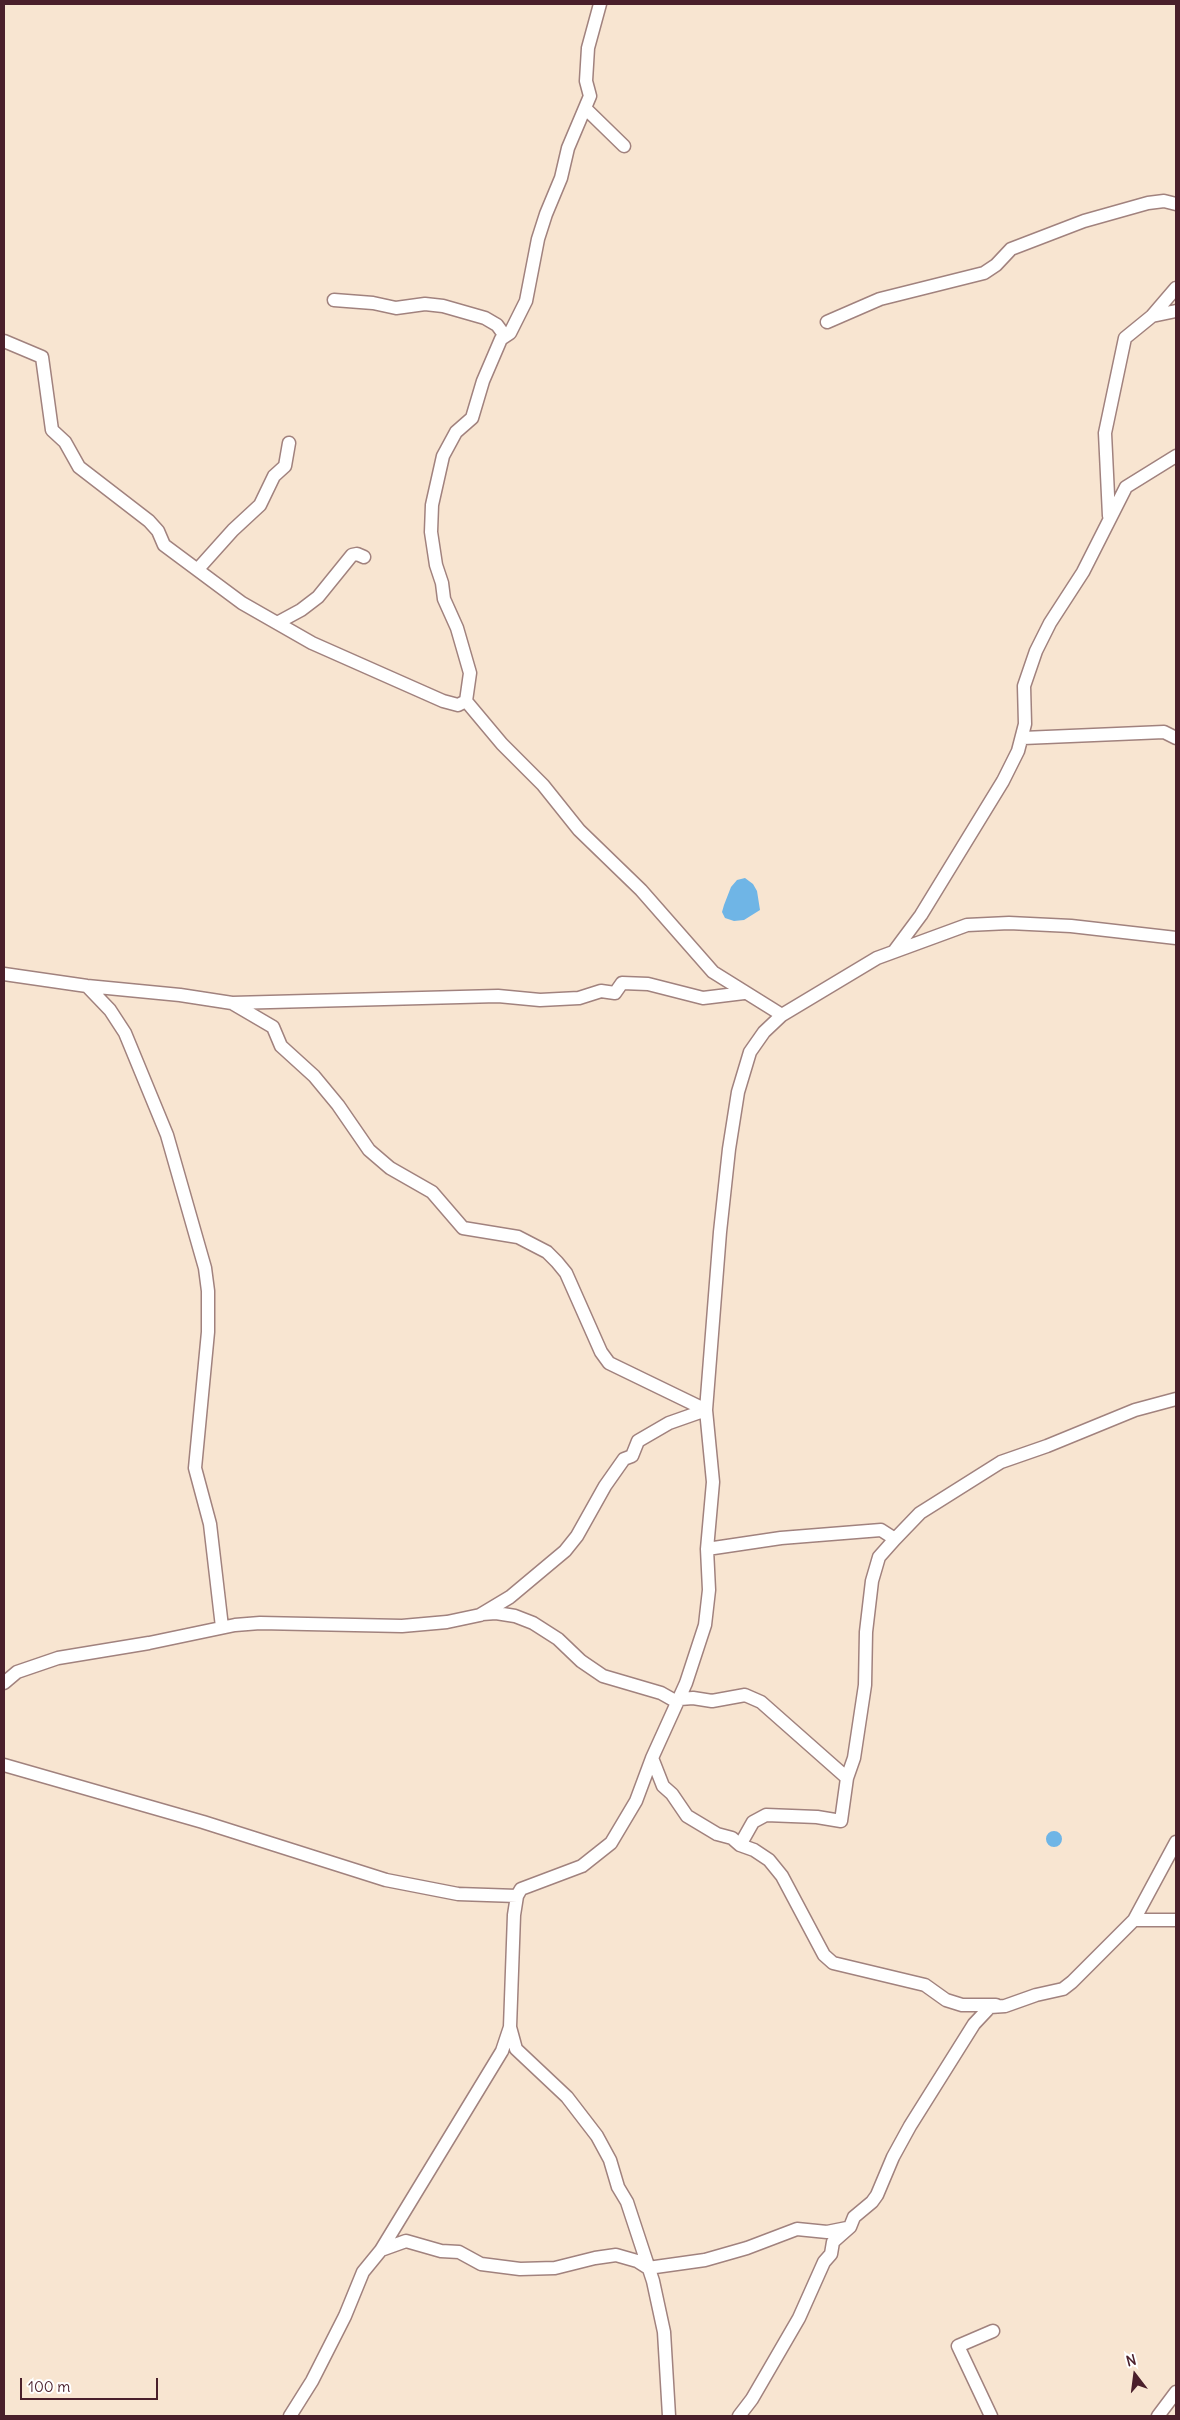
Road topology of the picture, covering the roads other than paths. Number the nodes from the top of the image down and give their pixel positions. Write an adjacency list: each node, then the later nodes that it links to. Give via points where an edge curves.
1 (600, 4): 2 (street, via 588,48 586,81 590,96)
2 (585, 108): 3 (street); 10 (street, via 538,238 526,301)
3 (624, 146)
4 (1176, 204): 9 (street, via 1164,201 1148,203 1084,221 1011,249 984,273 880,298)
5 (1176, 288): 8 (street)
6 (334, 300): 10 (street, via 396,308 425,304 443,306 485,318 497,325)
7 (1176, 311): 8 (street)
8 (1152, 316): 14 (street, via 1124,338 1105,433)
9 (827, 322)
10 (505, 336): 18 (street, via 483,381 472,418 456,432 443,456 432,505 431,532 436,565 444,600 457,628 470,673)
11 (4, 341): 16 (street, via 42,357 52,430 65,442 79,467 149,521 158,530 164,545)
12 (289, 443): 16 (street, via 285,466 274,476 260,506)
13 (1176, 456): 14 (street, via 1126,487)
14 (1109, 517): 19 (street, via 1083,572 1036,651 1024,686)
15 (364, 558): 17 (street, via 352,555 318,597)
16 (198, 569): 17 (street, via 242,603)
17 (277, 623): 18 (street, via 312,643 443,701 458,705)
18 (466, 701): 25 (street, via 502,744 543,785 579,830 641,890 713,972)
19 (1023, 738): 20 (street, via 1164,732); 22 (street, via 1003,781 921,915)
20 (1176, 738)
21 (1176, 938): 22 (street, via 1071,926 1009,923 967,925)
22 (895, 950): 27 (street)
23 (4, 974): 24 (street)
24 (87, 986): 26 (street); 33 (street, via 110,1010 125,1033 167,1135 205,1268 208,1332 195,1468 210,1524)
25 (744, 993): 26 (street, via 703,998 648,984 622,983 615,993 601,991 580,998 540,1000 498,996); 27 (street)
26 (232, 1003): 29 (street, via 273,1027 281,1046 314,1076 369,1150 390,1168 432,1192 463,1228 518,1238 536,1246 557,1262 566,1272 601,1352 610,1364)
27 (782, 1015): 29 (street, via 750,1052 738,1092 720,1232)
28 (1176, 1399): 30 (street, via 1135,1410 1001,1462 920,1513)
29 (706, 1410): 31 (street, via 712,1482); 32 (street, via 668,1423 638,1441 632,1456 624,1459 565,1551 510,1597)
30 (894, 1539): 31 (street, via 881,1530); 38 (street, via 879,1557 872,1581 866,1632 865,1685 854,1758)
31 (707, 1548): 35 (street, via 705,1625)
32 (480, 1615): 33 (street, via 402,1626 260,1623); 35 (street, via 515,1616 558,1639 602,1676 661,1692)
33 (222, 1627): 34 (street, via 58,1658 17,1672)
34 (4, 1684)
35 (678, 1701): 36 (street); 38 (street, via 746,1696 761,1702)
36 (652, 1758): 40 (street, via 663,1786 687,1816); 41 (street, via 636,1801 611,1843 582,1866 521,1889)
37 (4, 1765): 41 (street, via 203,1822 386,1880 458,1894)
38 (847, 1778): 40 (street, via 841,1821 817,1816 766,1815 753,1822)
39 (1176, 1842): 42 (street)
40 (740, 1845): 44 (street, via 769,1860 782,1876 824,1955 833,1963 925,1985 946,2000 962,2005)
41 (517, 1896): 45 (street)
42 (1134, 1920): 43 (street); 44 (street, via 1063,1989)
43 (1176, 1920)
44 (1005, 2006): 46 (street, via 990,2007 974,2024 910,2126 877,2195 854,2217)
45 (510, 2027): 47 (street, via 502,2051); 48 (street, via 516,2049 560,2090 597,2136 627,2202)
46 (850, 2227): 48 (street, via 827,2232 797,2229 705,2260); 53 (street, via 832,2242 831,2254 824,2262 799,2318)
47 (381, 2250): 48 (street, via 406,2242 459,2252 481,2264 520,2269 555,2268 616,2255); 51 (street, via 363,2272 345,2316)
48 (648, 2268): 52 (street, via 664,2332)
49 (993, 2332): 54 (street, via 958,2346)
50 (1176, 2392): 55 (street)
51 (290, 2416)
52 (668, 2416)
53 (739, 2416)
54 (991, 2416)
55 (1158, 2416)

